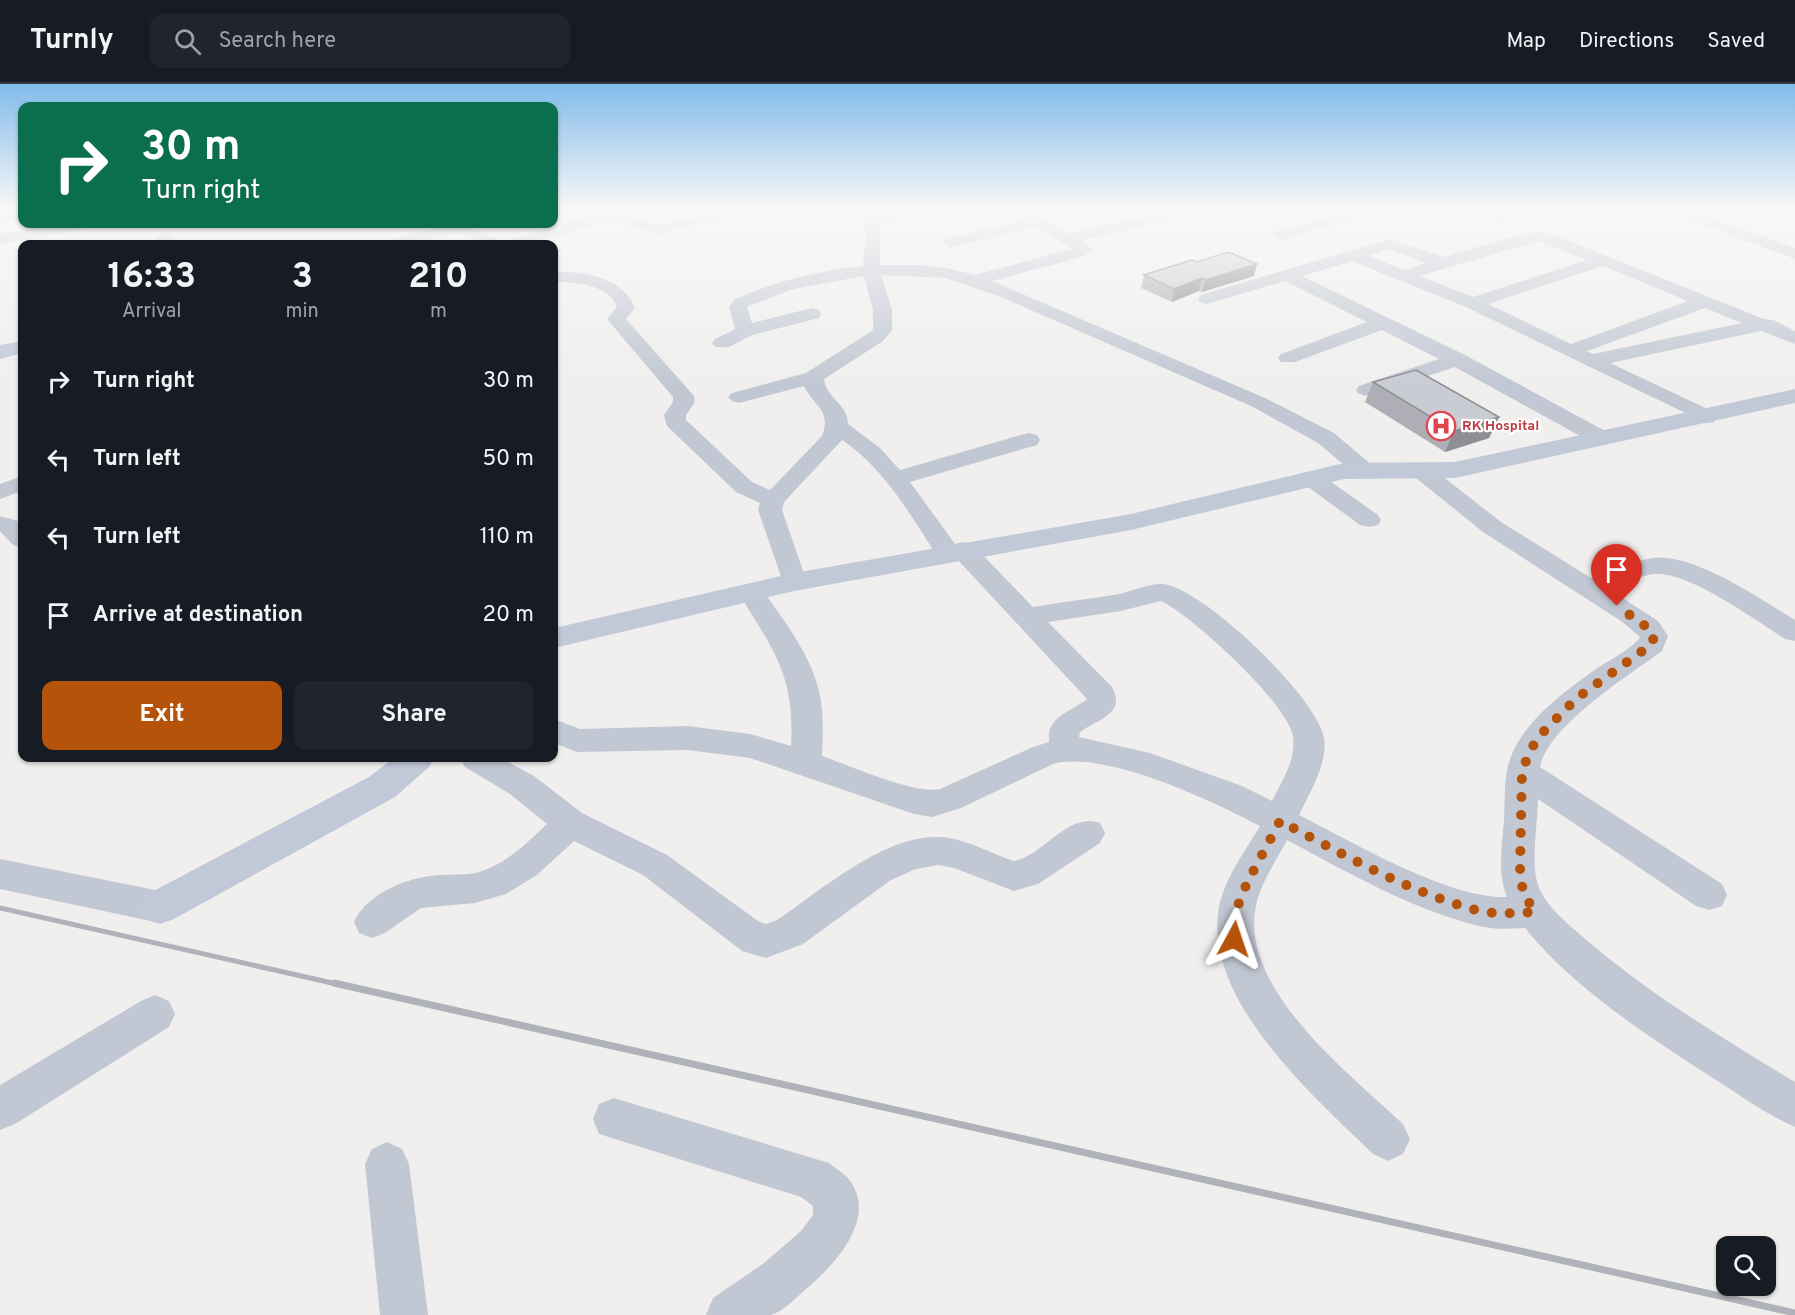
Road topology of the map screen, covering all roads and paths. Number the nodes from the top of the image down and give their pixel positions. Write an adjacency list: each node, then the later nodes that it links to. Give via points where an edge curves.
1 (871, 267): 8 (street)
2 (1023, 267): 12 (street)
3 (1312, 267): 10 (street)
4 (1387, 267): 9 (street)
5 (1428, 267): 9 (street)
6 (1581, 267): 15 (street)
7 (1623, 267): 14 (street)
8 (871, 271): 12 (street, via 927,271); 20 (street, via 818,277 745,301 738,307); 29 (street, via 881,303 882,332)
9 (1405, 274): 15 (street)
10 (1287, 275): 13 (street); 18 (street)
11 (558, 277): 43 (street, via 587,279 622,298 626,308 616,319 683,396 684,402 675,415 680,428 744,487)
12 (976, 280): 37 (street, via 1258,402 1326,438)
13 (1207, 299)
14 (1706, 301): 19 (street); 24 (street)
15 (1472, 303): 24 (street)
16 (812, 314): 20 (street)
17 (1795, 317): 19 (street)
18 (1382, 323): 26 (street); 27 (street)
19 (1764, 325): 21 (street); 28 (street)
20 (745, 331): 22 (street)
21 (1795, 338)
22 (722, 343)
23 (18, 348): 25 (street)
24 (1570, 351): 28 (street)
25 (0, 352)
26 (1288, 358)
27 (1458, 360): 30 (street); 35 (street)
28 (1590, 361): 33 (street)
29 (813, 377): 32 (street); 34 (street, via 819,394 839,421)
30 (1366, 390)
31 (1795, 396): 33 (street)
32 (739, 397)
33 (1706, 417): 35 (street)
34 (838, 428): 39 (street, via 854,437); 43 (street)
35 (1599, 437): 38 (street, via 1455,470)
36 (1029, 440): 39 (street)
37 (1364, 470): 38 (street); 40 (street)
38 (1424, 473): 49 (street, via 1492,527)
39 (897, 478): 47 (street)
40 (1311, 479): 44 (street); 47 (street, via 1076,533)
41 (18, 485): 42 (street)
42 (0, 492)
43 (773, 500): 48 (street, via 770,510)
44 (1369, 520)
45 (0, 522): 46 (street)
46 (18, 536)
47 (955, 552): 48 (street); 51 (street)
48 (794, 582): 50 (street)
49 (1588, 588): 52 (street, via 1655,566 1674,567); 59 (street, via 1648,628 1654,636 1652,644 1577,698 1530,750)
50 (751, 592): 53 (street); 58 (street, via 782,641 801,681 807,716)
51 (1025, 617): 55 (street, via 1101,695 1098,708 1064,730); 60 (street, via 1163,592 1180,600 1249,657 1302,717 1310,750)
52 (1795, 632)
53 (558, 637)
54 (558, 732): 58 (street, via 577,740 596,741 707,739 750,746)
55 (1066, 749): 58 (street, via 932,804); 60 (street, via 1087,749 1187,778)
56 (412, 762): 65 (street, via 382,787)
57 (483, 762): 61 (street, via 522,785)
58 (806, 763)
59 (1522, 772): 64 (street); 66 (street, via 1520,868 1523,893)
60 (1280, 821): 66 (street, via 1388,876 1441,898 1476,910); 72 (street, via 1237,908 1234,939 1244,970 1254,992 1297,1048)
61 (570, 823): 62 (street, via 655,865 745,933 766,941 790,932 879,870 911,855 938,851 958,854 1014,876 1026,874); 67 (street, via 508,876 472,888 416,894)
62 (1088, 833)
63 (0, 874): 65 (street)
64 (1709, 895)
65 (160, 907)
66 (1535, 912): 69 (street, via 1560,941 1615,988)
67 (372, 922)
68 (155, 1014): 70 (street)
69 (1795, 1107)
70 (0, 1109)
71 (614, 1119): 75 (street, via 813,1179 834,1195 838,1209 830,1232 804,1262)
72 (1388, 1139)
73 (387, 1164): 74 (street)
74 (404, 1315)
75 (729, 1315)

